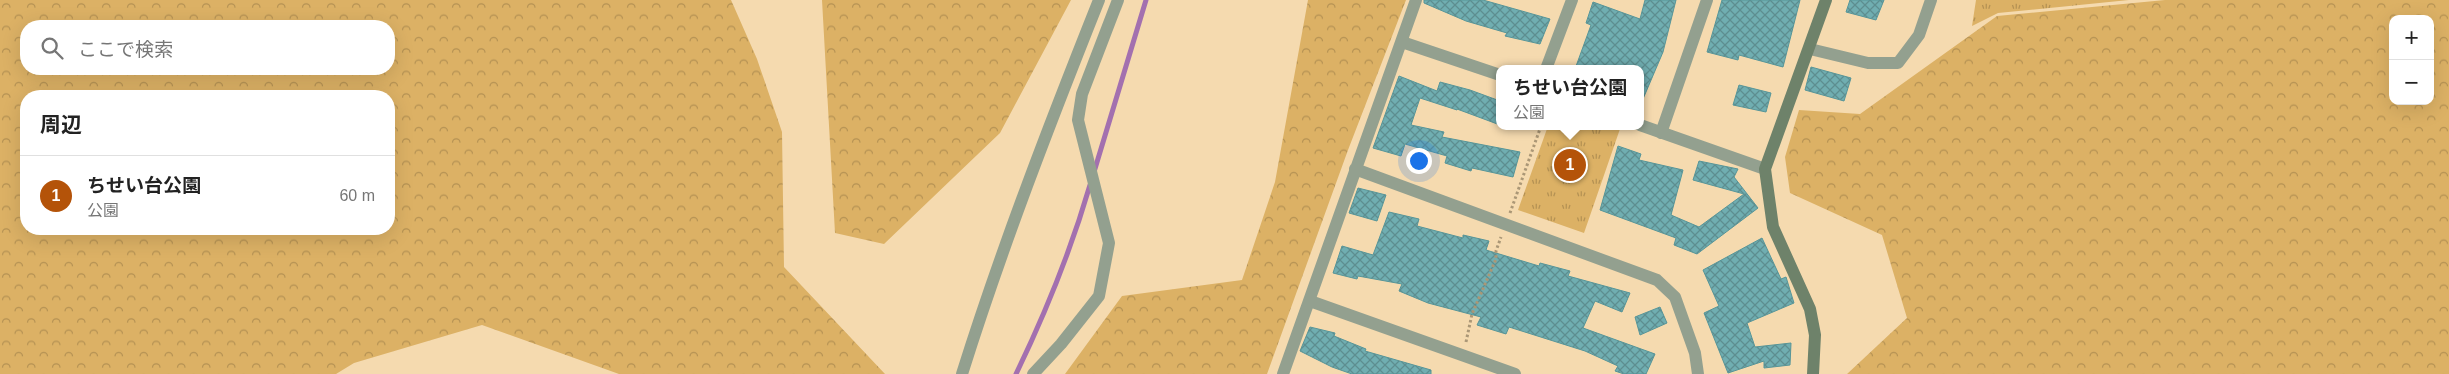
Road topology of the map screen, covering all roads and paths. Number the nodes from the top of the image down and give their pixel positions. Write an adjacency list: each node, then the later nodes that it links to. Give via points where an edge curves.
1 (1099, 0): 20 (street, via 1047,131)
2 (1118, 0): 21 (street, via 1082,94 1078,120 1108,243 1099,296)
3 (1416, 0): 8 (street)
4 (1572, 0): 10 (street)
5 (1707, 0): 14 (street)
6 (1826, 0): 9 (street)
7 (1930, 0): 9 (street, via 1919,35 1898,62 1868,63)
8 (1402, 42): 11 (street); 16 (street)
9 (1810, 49): 15 (street)
10 (1548, 65)
11 (1496, 74)
12 (1644, 127): 14 (street)
13 (1540, 130): 17 (path)
14 (1661, 133): 15 (street)
15 (1764, 169): 25 (street, via 1773,227 1810,310 1815,335)
16 (1355, 170): 17 (street); 18 (street)
17 (1506, 225): 19 (path); 24 (street, via 1657,280 1675,297 1695,353)
18 (1310, 301): 19 (street); 22 (street)
19 (1459, 354): 23 (street)
20 (962, 374)
21 (1033, 374)
22 (1283, 374)
23 (1515, 374)
24 (1698, 374)
25 (1813, 374)

